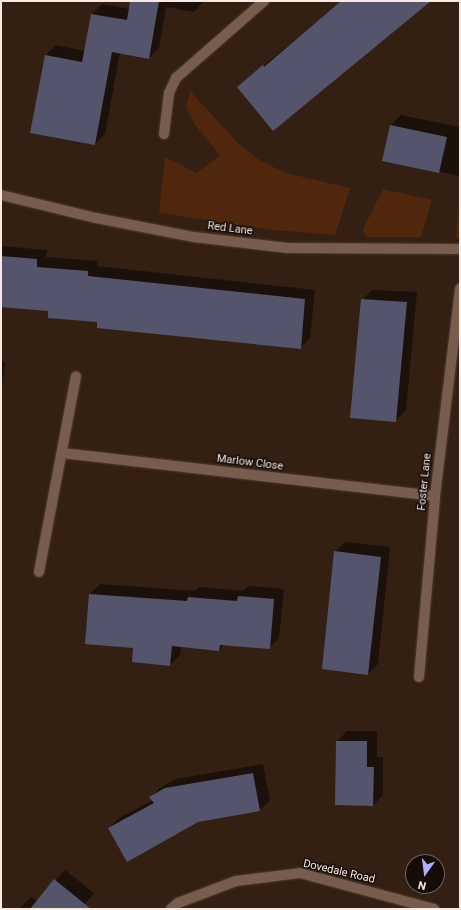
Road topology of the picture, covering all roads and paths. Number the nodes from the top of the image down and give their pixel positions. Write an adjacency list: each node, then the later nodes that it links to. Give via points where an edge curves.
1 (264, 1): 2 (street, via 176,78 169,93)
2 (164, 134)
3 (1, 195): 4 (street, Red Lane, via 96,218 194,237 287,248)
4 (460, 249)
5 (460, 290): 8 (street, Foster Lane)
6 (76, 376): 7 (street)
7 (63, 453): 8 (street, Marlow Close); 9 (street)
8 (435, 496): 10 (street, Foster Lane)
9 (39, 572)
10 (419, 677)
11 (171, 909): 12 (street, Dovedale Road, via 178,903 236,881 300,873)
12 (434, 909)

